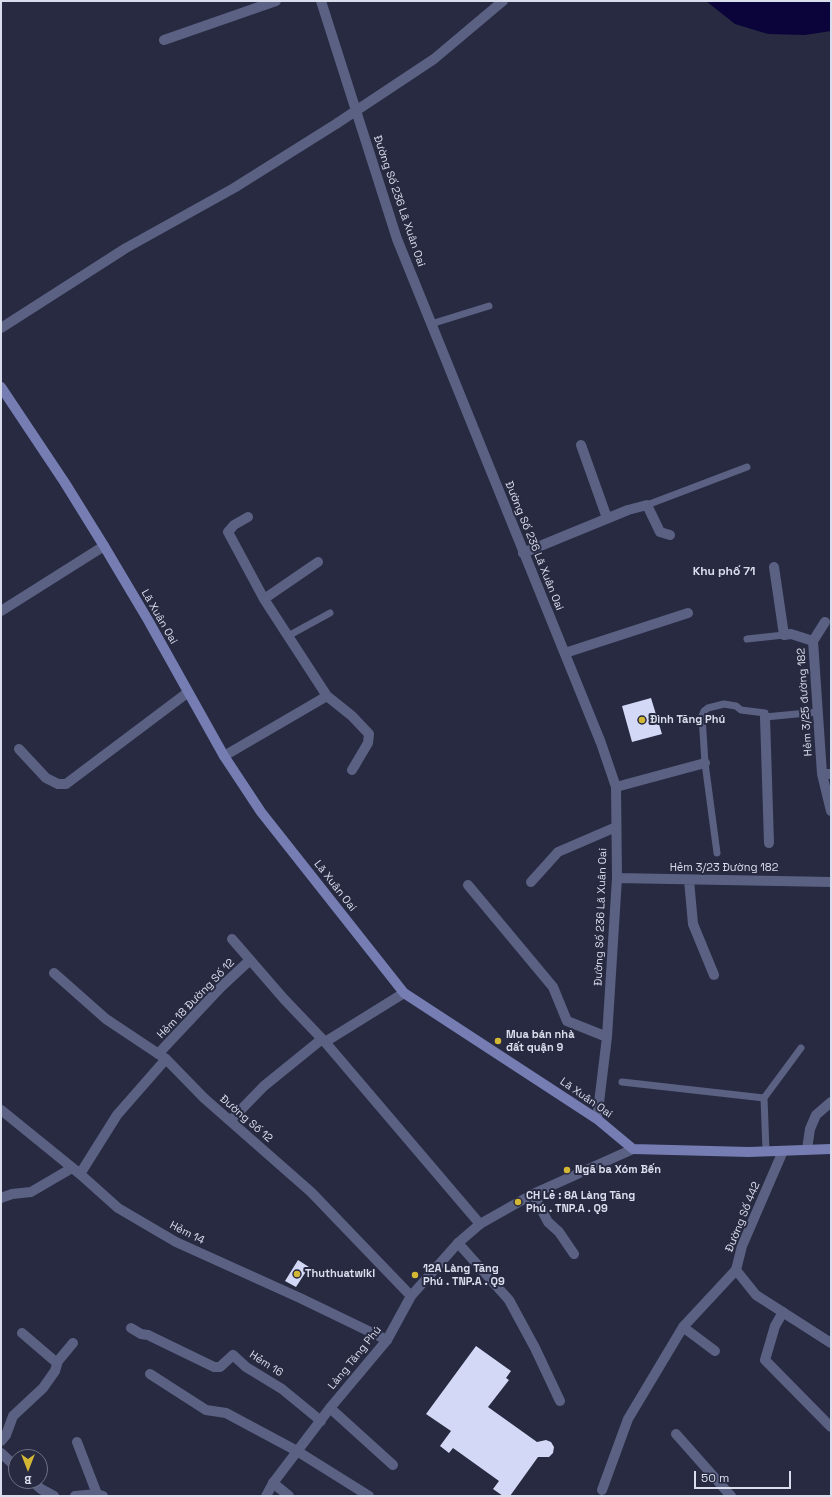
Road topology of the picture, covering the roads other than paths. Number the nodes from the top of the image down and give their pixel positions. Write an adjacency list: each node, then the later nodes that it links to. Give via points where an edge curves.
1 (276, 1): 4 (street)
2 (321, 1): 6 (street, Đường Số 236 Lã Xuân Oai, via 397,239)
3 (503, 1): 7 (street, via 434,59 336,124 234,188 126,248)
4 (164, 40)
5 (489, 306): 6 (lane)
6 (431, 324): 16 (street, Đường Số 236 Lã Xuân Oai)
7 (1, 328)
8 (1, 387): 15 (main road, Lã Xuân Oai)
9 (581, 445): 13 (street)
10 (747, 467): 11 (lane)
11 (647, 504): 13 (street); 14 (street, via 660,532)
12 (248, 517): 19 (street, via 228,532)
13 (607, 518): 16 (street)
14 (670, 535)
15 (104, 546): 20 (street); 29 (main road, Lã Xuân Oai)
16 (524, 552): 28 (street, Đường Số 236 Lã Xuân Oai)
17 (318, 562): 19 (street)
18 (774, 567): 24 (street)
19 (264, 599): 25 (street)
20 (1, 611)
21 (330, 613): 25 (lane)
22 (688, 613): 28 (street)
23 (825, 622): 27 (street, Hẻm 3/25 đường 182)
24 (784, 635): 26 (lane); 27 (street, via 791,634)
25 (288, 636): 30 (street)
26 (747, 639)
27 (813, 641): 31 (street, Hẻm 3/25 đường 182)
28 (565, 653): 38 (street, Đường Số 236 Lã Xuân Oai)
29 (187, 693): 33 (street, via 66,784 58,784 46,778); 34 (main road, Lã Xuân Oai)
30 (326, 696): 34 (street); 36 (street, via 352,716 369,734 368,743)
31 (818, 712): 32 (lane); 37 (street, Hẻm 3/25 đường 182)
32 (765, 718): 35 (lane, via 765,713 741,710 736,706 724,704 708,708 702,716); 41 (street)
33 (19, 749)
34 (224, 756): 52 (main road, Lã Xuân Oai, via 261,812)
35 (705, 763): 38 (street); 42 (lane)
36 (352, 770)
37 (826, 774): 39 (street, Hẻm 3/25 đường 182)
38 (616, 787): 40 (street, Đường Số 236 Lã Xuân Oai)
39 (831, 811)
40 (616, 826): 43 (street, Đường Số 236 Lã Xuân Oai); 45 (street, via 558,852)
41 (769, 844)
42 (717, 853)
43 (617, 878): 44 (street, Hẻm 3/23 Đường 182); 53 (street, Đường Số 236 Lã Xuân Oai)
44 (689, 880): 46 (street, Hẻm 3/23 Đường 182); 51 (street, via 693,924)
45 (531, 882)
46 (831, 882)
47 (468, 885): 53 (street, via 553,987 567,1021)
48 (232, 939): 49 (street)
49 (250, 960): 54 (street); 56 (street, Hẻm 18 Đường Số 12, via 221,987)
50 (54, 973): 56 (street, Đường Số 12, via 106,1018)
51 (714, 975)
52 (404, 993): 54 (street); 61 (main road, Lã Xuân Oai)
53 (607, 1037): 61 (street, Đường Số 236 Lã Xuân Oai)
54 (324, 1041): 62 (street, via 264,1086); 71 (street)
55 (801, 1048): 58 (lane)
56 (162, 1057): 62 (street, Đường Số 12); 68 (street, Hẻm 18 Đường Số 12)
57 (622, 1082): 58 (lane)
58 (764, 1098): 66 (lane)
59 (831, 1102): 64 (street, via 816,1115 810,1129)
60 (1, 1110): 68 (street, Hẻm 14)
61 (597, 1119): 63 (main road, Lã Xuân Oai)
62 (230, 1121): 75 (street, Đường Số 12, via 311,1192)
63 (633, 1149): 66 (main road); 69 (street, Làng Tăng Phú)
64 (807, 1149): 65 (main road); 67 (main road)
65 (831, 1149)
66 (766, 1151): 67 (main road)
67 (783, 1151): 74 (street, Đường Số 442, via 742,1246)
68 (76, 1171): 70 (street, via 31,1192); 80 (street, Hẻm 14, via 118,1208 176,1242)
69 (533, 1194): 71 (street, Làng Tăng Phú); 73 (street, via 548,1222 559,1232)
70 (1, 1198)
71 (480, 1224): 72 (street, Làng Tăng Phú)
72 (458, 1243): 75 (street, Làng Tăng Phú); 86 (street, via 509,1300)
73 (574, 1254)
74 (736, 1270): 76 (street, Đường Số 442, via 756,1295); 77 (street)
75 (412, 1296): 80 (street, Làng Tăng Phú)
76 (783, 1312): 82 (street, Đường Số 442); 89 (street, via 775,1326 765,1360)
77 (683, 1327): 83 (street); 97 (street, via 628,1419)
78 (131, 1328): 88 (street, Hẻm 16, via 214,1367 220,1367 233,1355 246,1367 282,1389)
79 (22, 1333): 84 (street)
80 (387, 1340): 87 (street, Làng Tăng Phú)
81 (73, 1343): 84 (street)
82 (831, 1343)
83 (715, 1351)
84 (57, 1363): 91 (street, via 55,1371 43,1388 13,1416)
85 (150, 1374): 93 (street, via 206,1410 226,1413)
86 (560, 1401)
87 (330, 1408): 88 (street, Làng Tăng Phú); 94 (street)
88 (321, 1421): 93 (street, Làng Tăng Phú)
89 (831, 1427)
90 (676, 1434): 104 (street)
91 (1, 1441)
92 (77, 1442): 98 (street)
93 (297, 1452): 95 (street, Làng Tăng Phú); 103 (street)
94 (393, 1464)
95 (273, 1483): 101 (street, Làng Tăng Phú); 102 (street)
96 (41, 1489): 99 (street)
97 (602, 1490)
98 (100, 1495): 100 (street)
99 (54, 1496)
100 (75, 1496)
101 (266, 1496)
102 (289, 1496)
103 (369, 1496)
104 (731, 1496)

